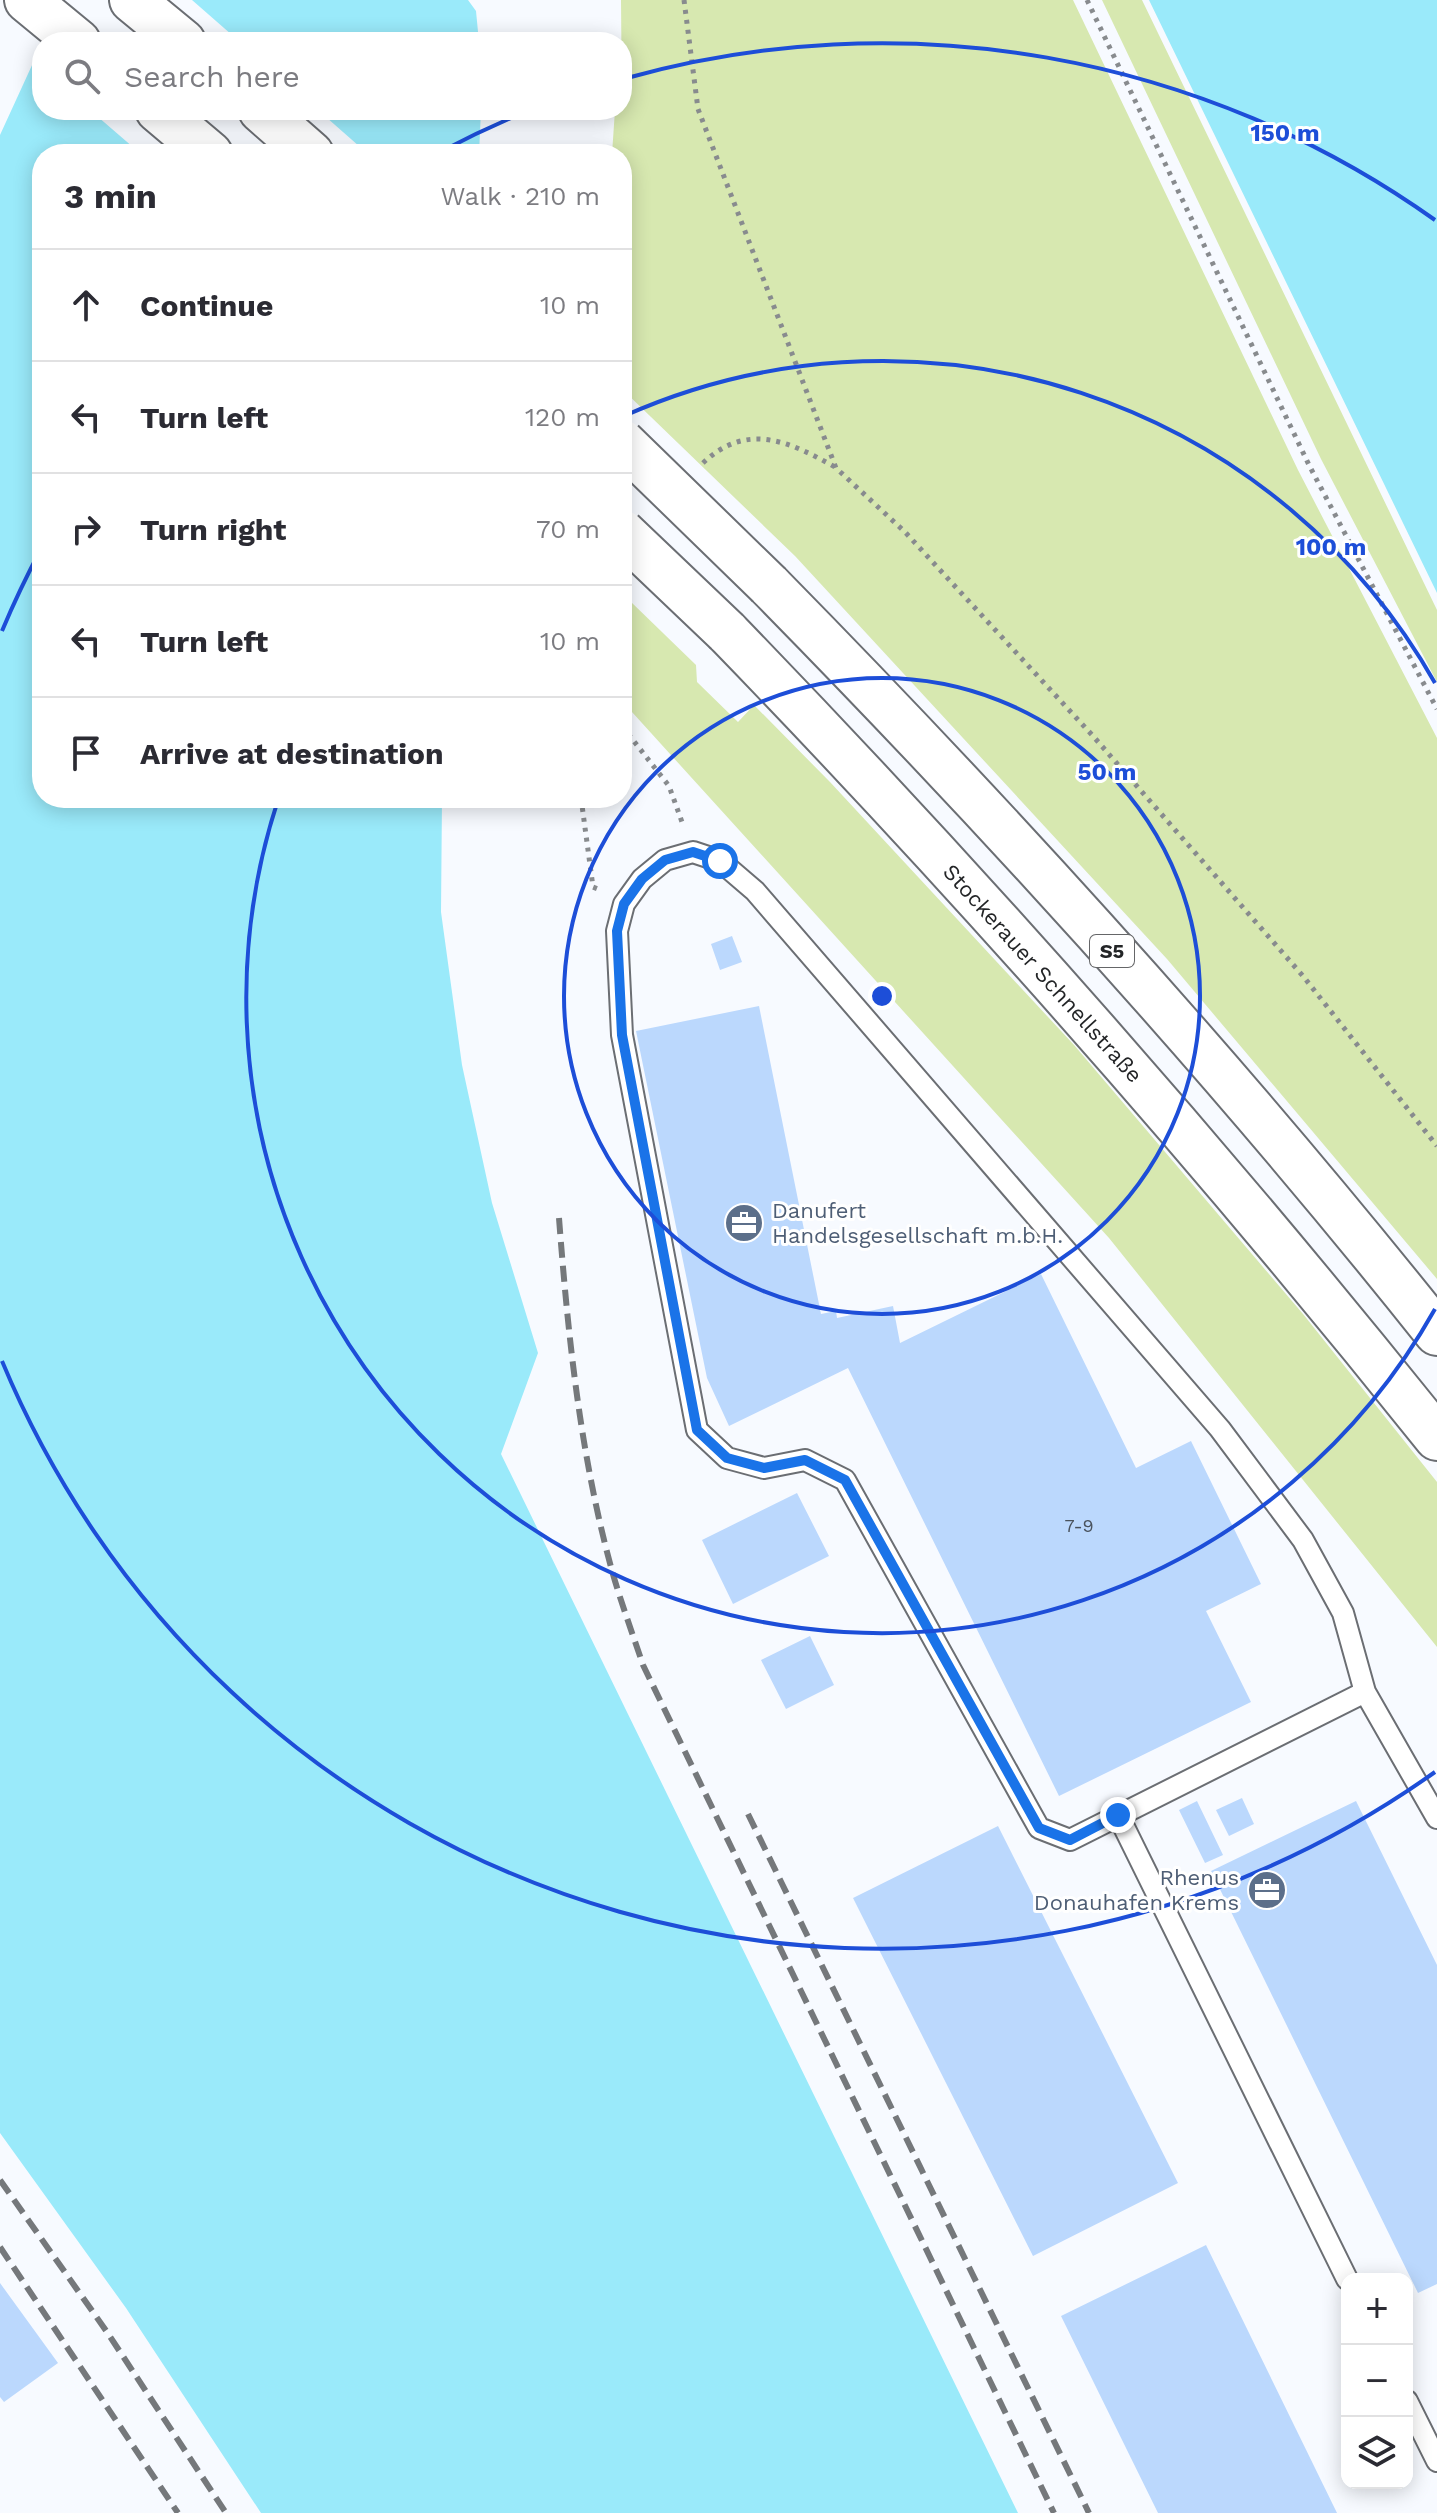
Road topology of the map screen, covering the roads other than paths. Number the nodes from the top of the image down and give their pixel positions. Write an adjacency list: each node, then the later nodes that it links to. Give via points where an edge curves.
1 (27, 0): 3 (highway)
2 (132, 0): 4 (highway)
3 (66, 32)
4 (171, 32)
5 (170, 120): 7 (highway)
6 (272, 120): 8 (highway)
7 (198, 144)
8 (300, 144)
9 (632, 452): 11 (highway, S5, bridge, via 897,715 1141,983)
10 (632, 542): 12 (highway, Stockerauer Schnellstraße, bridge, via 849,758 1093,1025)
11 (1437, 1333)
12 (1437, 1438)
13 (1365, 1692): 14 (lane); 14 (lane, via 1343,1613 1303,1540 1220,1429 755,891 720,861 693,852 665,860 624,904 617,931 622,1035 697,1430 727,1458 764,1468 805,1460 845,1480 1039,1828 1070,1840); 15 (lane)
14 (1118, 1815): 16 (lane)
15 (1437, 1818)
16 (1344, 2273)
17 (1413, 2413): 18 (lane)
18 (1437, 2461)

